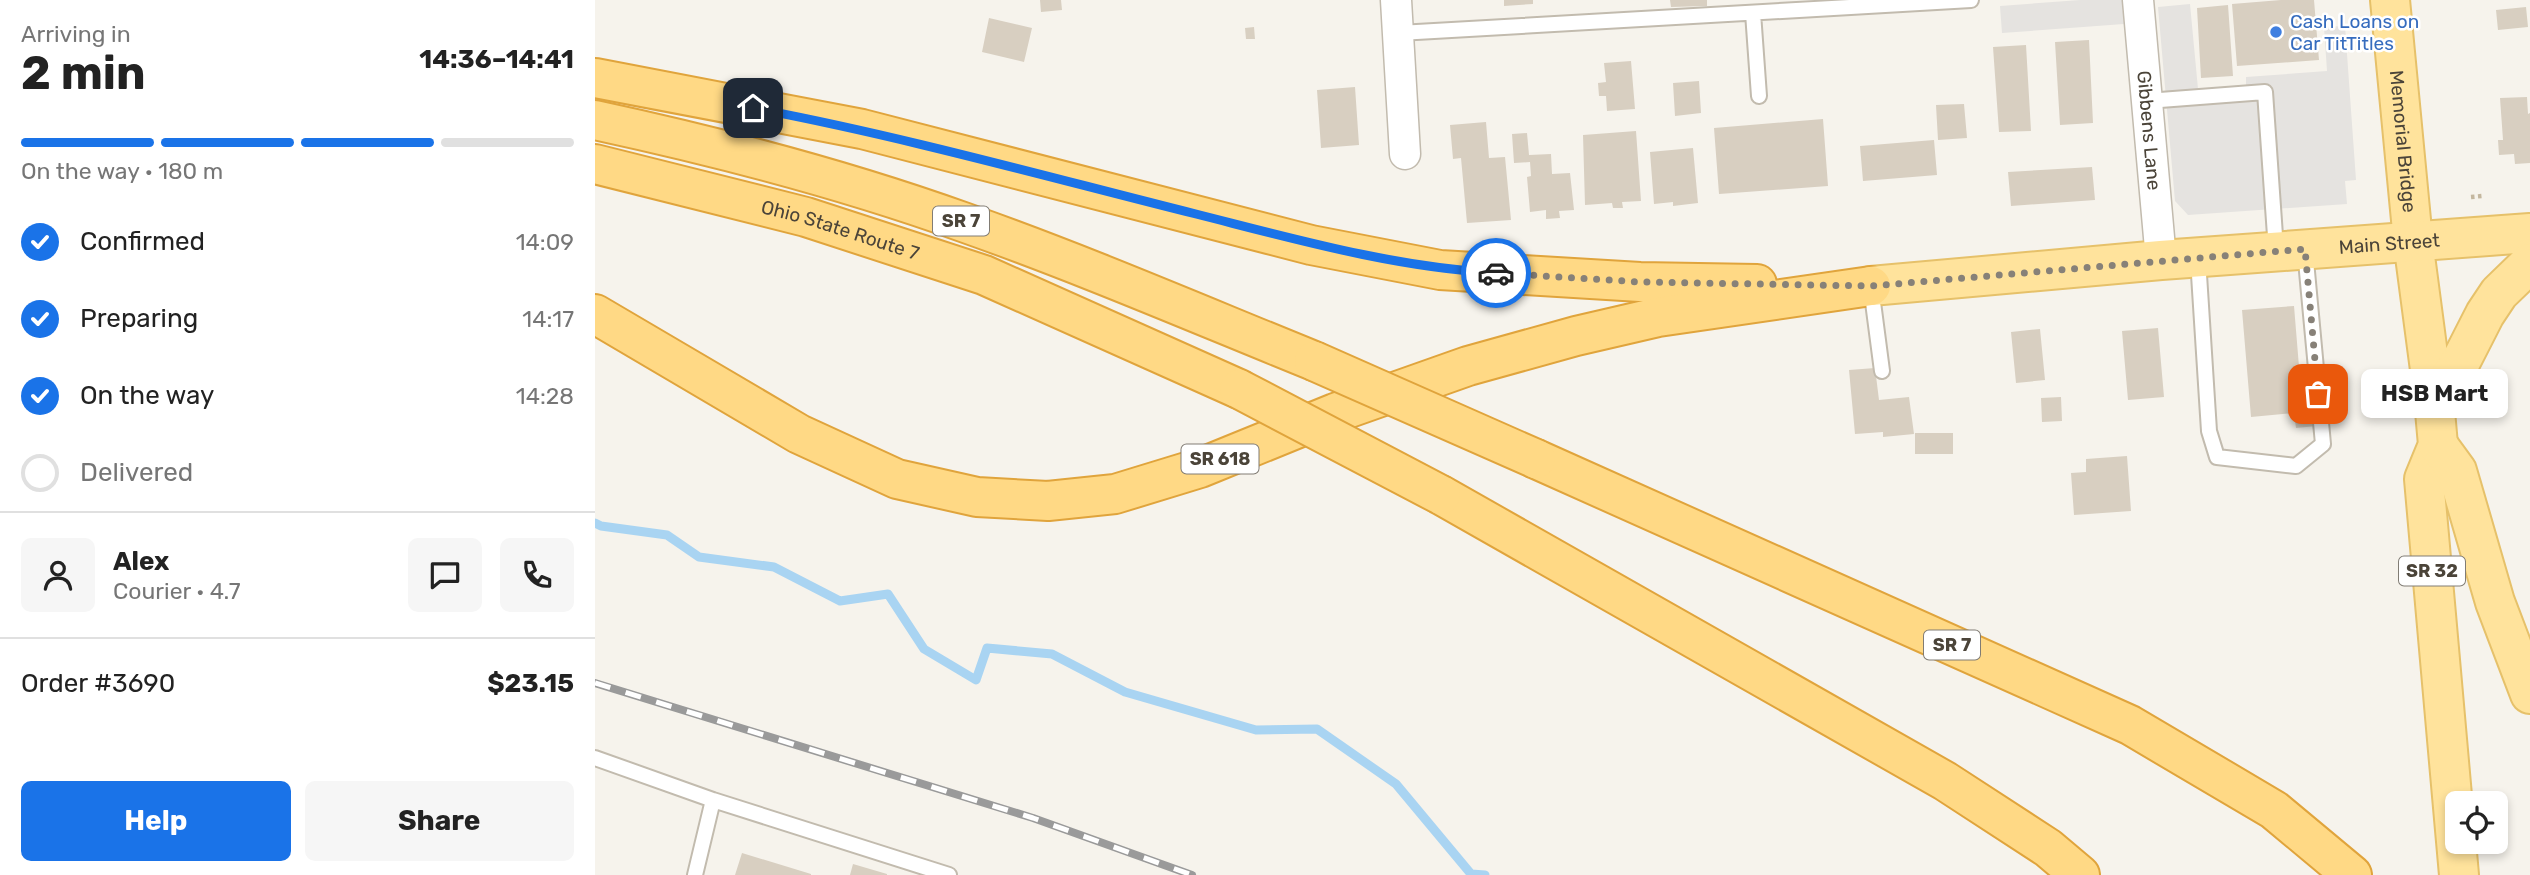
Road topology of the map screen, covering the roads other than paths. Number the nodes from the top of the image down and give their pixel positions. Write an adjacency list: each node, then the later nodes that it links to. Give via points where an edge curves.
1 (1396, 0): 6 (street)
2 (1971, 0): 5 (lane)
3 (2138, 0): 9 (street, Gibbens Lane)
4 (2390, 0): 14 (main road, Memorial Bridge)
5 (1753, 13): 6 (lane); 8 (lane)
6 (1399, 33): 11 (street)
7 (595, 78): 18 (highway, via 862,129 1311,245 1440,270 1640,282)
8 (1759, 96)
9 (2147, 101): 15 (lane, via 2265,92); 16 (street, Gibbens Lane)
10 (595, 120): 26 (highway, SR 7, bridge, via 710,145 883,195 1314,361 2130,725 2274,810)
11 (1405, 154)
12 (595, 164): 29 (highway, Ohio State Route 7 / SR 7, bridge, via 806,217 983,275 1239,389 1441,495 1945,781)
13 (2530, 233): 14 (main road, Main Street)
14 (2413, 241): 15 (main road, Main Street); 21 (main road, SR 32)
15 (2291, 250): 16 (main road, Main Street); 16 (lane, via 2323,444 2296,466 2217,457)
16 (2180, 259): 18 (main road, Main Street)
17 (2530, 263): 21 (main road, via 2499,293)
18 (1871, 286): 19 (highway, SR 618, via 1658,317 1576,336 1468,366 1200,468 1115,495 1048,501 977,497 898,479 799,434); 20 (lane)
19 (595, 314)
20 (1882, 371)
21 (2434, 400): 22 (main road, SR 32)
22 (2438, 445): 23 (main road, SR 32, via 2457,471 2495,602); 30 (main road, SR 32, via 2424,479)
23 (2530, 694)
24 (595, 758): 25 (lane)
25 (713, 800): 27 (lane); 28 (lane)
26 (2349, 872)
27 (695, 875)
28 (949, 875)
29 (2080, 875)
30 (2459, 875)

